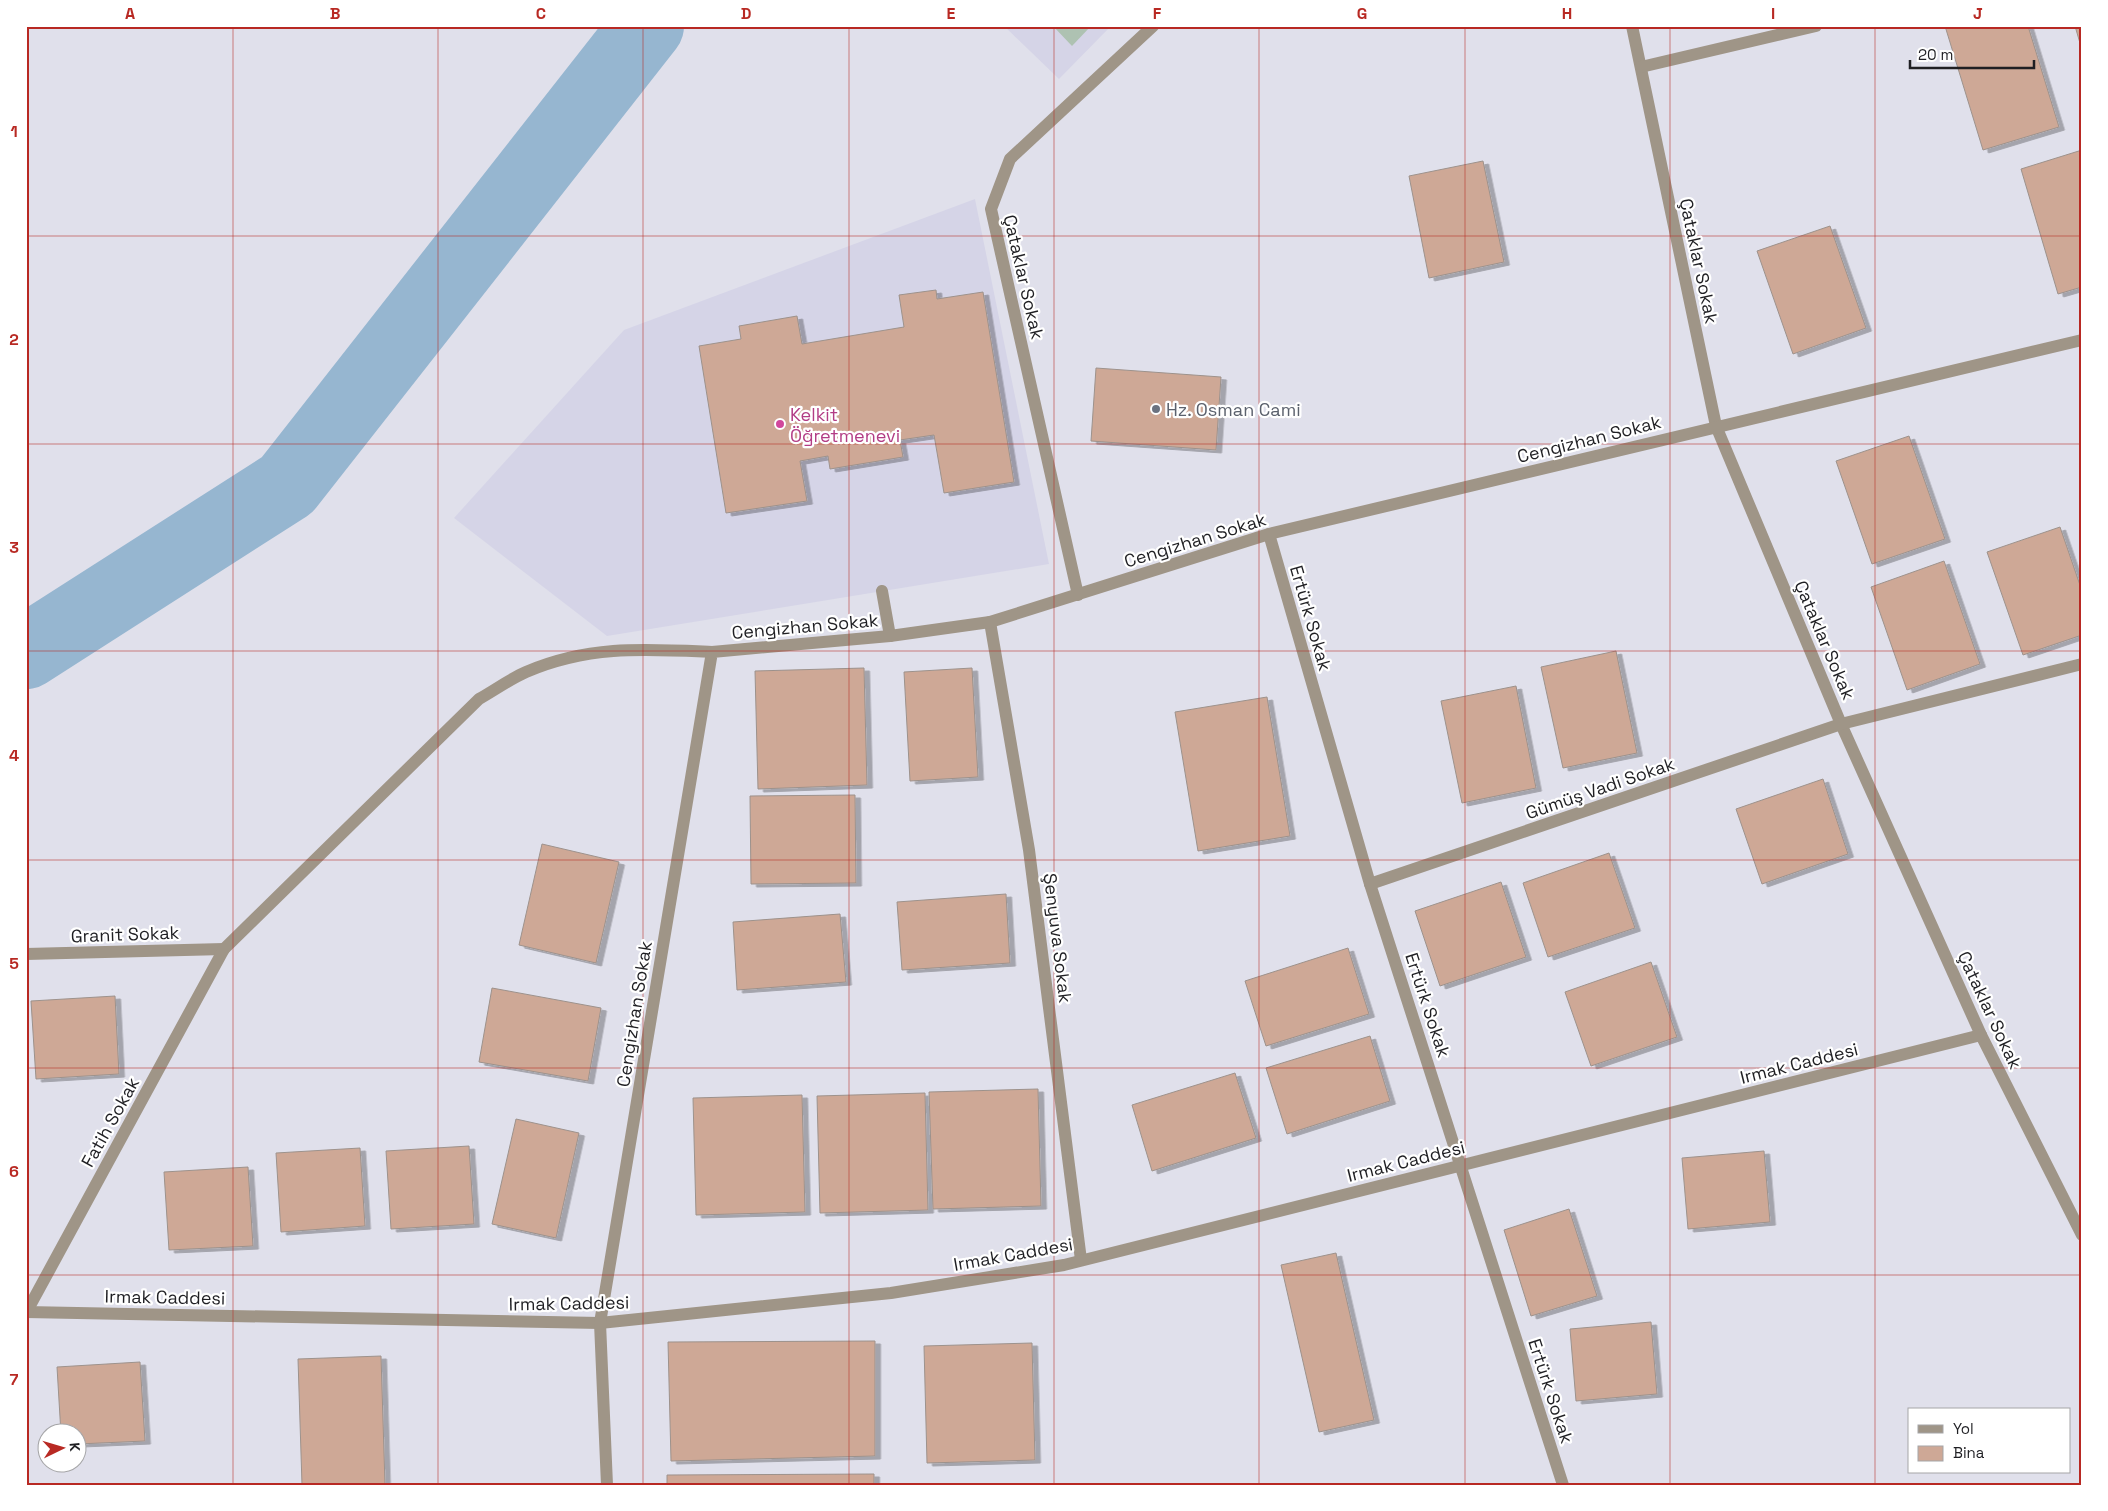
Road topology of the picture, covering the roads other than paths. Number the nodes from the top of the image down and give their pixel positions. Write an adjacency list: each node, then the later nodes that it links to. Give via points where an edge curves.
1 (1153, 26): 9 (street, Çataklar Sokak, via 1010,159 991,209)
2 (1632, 26): 4 (street, Çataklar Sokak)
3 (1816, 26): 4 (street)
4 (1641, 67): 6 (street, Çataklar Sokak)
5 (2082, 340): 6 (street, Cengizhan Sokak)
6 (1716, 426): 7 (street, Cengizhan Sokak); 14 (street, Çataklar Sokak)
7 (1269, 534): 9 (street, Cengizhan Sokak); 15 (street, Ertürk Sokak)
8 (882, 591): 11 (street)
9 (1078, 595): 10 (street, Cengizhan Sokak)
10 (990, 622): 11 (street, Cengizhan Sokak); 21 (street, Şenyuva Sokak, via 1029,850)
11 (890, 636): 12 (street, Cengizhan Sokak)
12 (712, 652): 16 (street, Fatih Sokak, via 629,648 573,657 526,672 480,698); 23 (street, Cengizhan Sokak)
13 (2082, 664): 14 (street, Gümüş Vadi Sokak)
14 (1841, 724): 15 (street, Gümüş Vadi Sokak); 18 (street, Çataklar Sokak)
15 (1370, 884): 19 (street, Ertürk Sokak)
16 (224, 949): 17 (street, Granit Sokak); 22 (street, Fatih Sokak)
17 (26, 954)
18 (1981, 1035): 19 (street, Irmak Caddesi); 20 (street, Çataklar Sokak)
19 (1461, 1165): 21 (street, Irmak Caddesi); 25 (street, Ertürk Sokak)
20 (2082, 1235)
21 (1081, 1260): 23 (street, Irmak Caddesi, via 891,1293)
22 (26, 1312): 23 (street, Irmak Caddesi)
23 (600, 1323): 24 (street, Cengizhan Sokak)
24 (607, 1485)
25 (1563, 1485)

